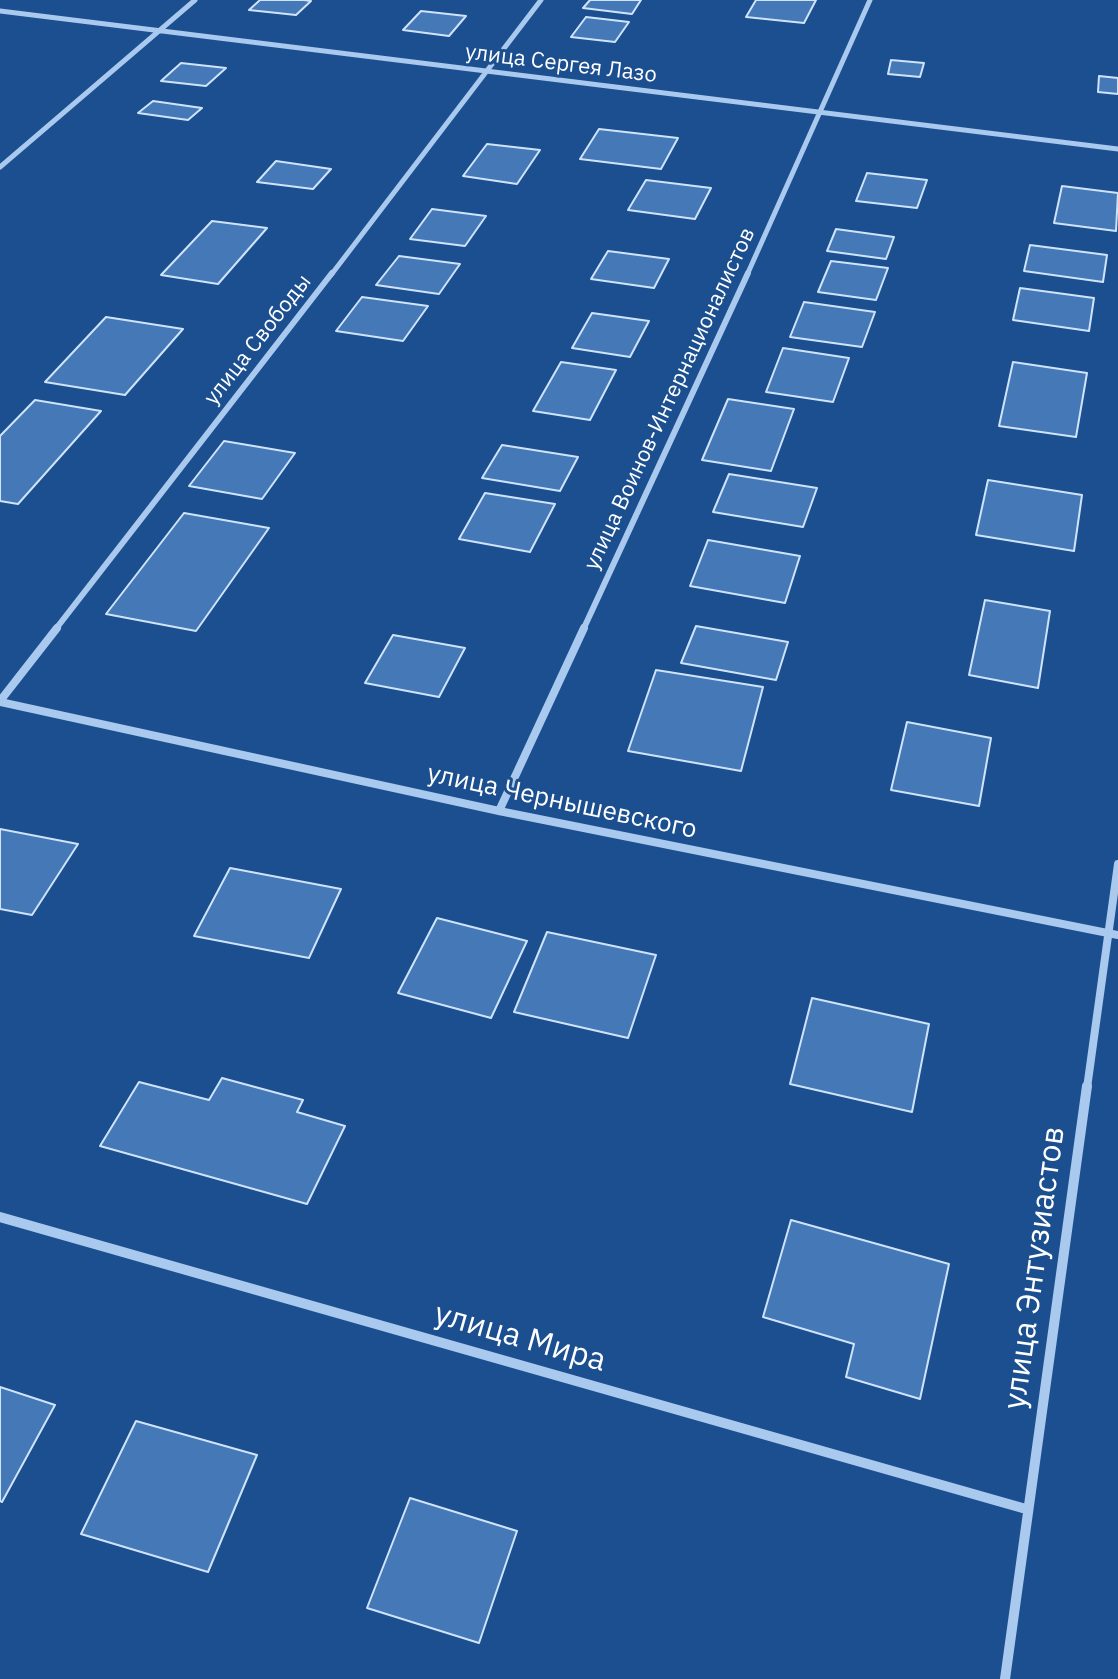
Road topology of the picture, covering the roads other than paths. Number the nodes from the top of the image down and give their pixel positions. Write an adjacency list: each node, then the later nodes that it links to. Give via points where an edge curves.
1 (195, 0): 5 (street)
2 (541, 0): 6 (street, улица Свободы)
3 (870, 0): 7 (street, улица Воинов-Интернационалистов)
4 (0, 11): 5 (street, улица Сергея Лазо)
5 (158, 31): 6 (street, улица Сергея Лазо); 9 (street)
6 (490, 70): 7 (street, улица Сергея Лазо); 10 (street, улица Свободы)
7 (822, 113): 8 (street, улица Сергея Лазо); 11 (street, улица Воинов-Интернационалистов)
8 (1118, 149)
9 (0, 167)
10 (0, 701): 11 (street, улица Чернышевского)
11 (499, 811): 13 (street, улица Чернышевского)
12 (1118, 864): 13 (street, улица Энтузиастов)
13 (1114, 934): 15 (street, улица Энтузиастов)
14 (0, 1217): 15 (street, улица Мира)
15 (1026, 1509): 16 (street, улица Энтузиастов)
16 (1005, 1679)

